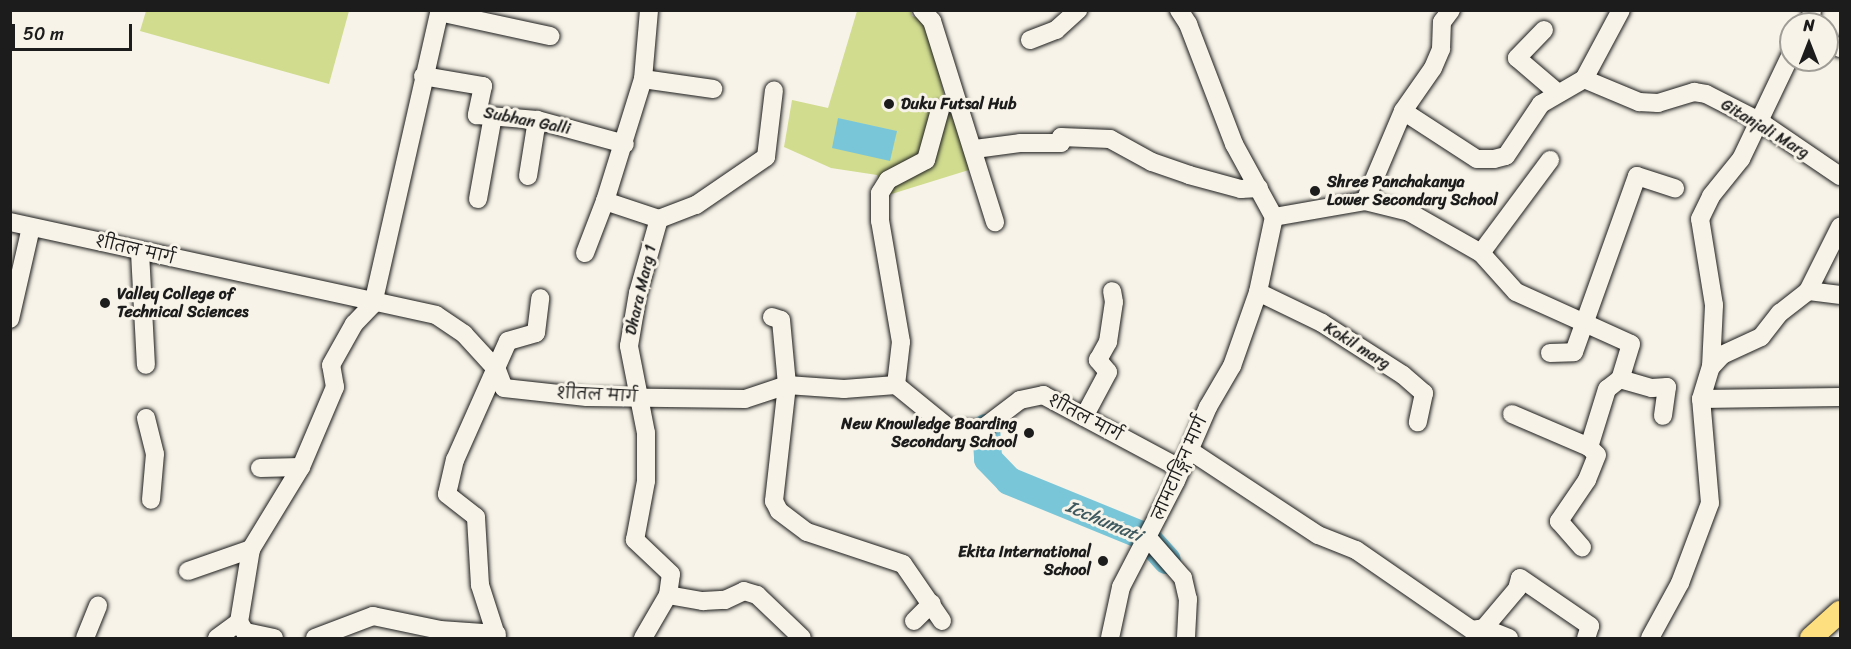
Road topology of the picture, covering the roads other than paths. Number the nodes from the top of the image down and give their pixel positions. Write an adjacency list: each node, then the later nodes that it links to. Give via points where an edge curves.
1 (649, 10): 13 (street)
2 (922, 10): 24 (street, via 932,21)
3 (1078, 10): 10 (street, via 1056,30)
4 (1179, 10): 28 (street, via 1188,24 1234,144)
5 (1451, 10): 19 (street, via 1442,22 1441,49 1433,68)
6 (1622, 10): 14 (street)
7 (440, 11): 9 (street); 12 (street)
8 (1544, 30): 17 (street, via 1517,57)
9 (550, 36)
10 (1030, 40)
11 (1782, 72): 22 (street)
12 (423, 76): 20 (street, Subhan Galli, via 483,87 477,115); 47 (street)
13 (643, 79): 15 (street); 23 (street)
14 (1584, 79): 17 (street); 22 (street, Gitanjali Marg, via 1639,102 1658,103 1694,92 1706,94)
15 (713, 89)
16 (774, 90): 34 (street, via 766,157 696,205)
17 (1558, 93): 19 (street, via 1541,104 1506,156 1494,159 1477,159)
18 (940, 110): 57 (street, via 926,160 888,180 880,193 880,221 901,342)
19 (1403, 111): 32 (street)
20 (493, 116): 21 (street, Subhan Galli); 30 (street)
21 (537, 120): 23 (street, Subhan Galli); 26 (street)
22 (1759, 121): 27 (street, Gitanjali Marg); 53 (street, via 1741,159 1711,196 1700,219 1714,305)
23 (625, 144): 31 (street)
24 (975, 149): 28 (street, via 1020,142 1061,142 1061,137 1110,139 1152,162 1189,175 1241,189); 36 (street)
25 (1550, 160): 41 (street)
26 (528, 176)
27 (1840, 176)
28 (1259, 188): 33 (street)
29 (1675, 188): 50 (street, via 1637,176)
30 (478, 199)
31 (605, 201): 34 (street); 40 (street)
32 (1365, 201): 33 (street); 41 (street, via 1409,212)
33 (1274, 217): 44 (street, लामटाङ्गिन मार्ग)
34 (659, 219): 58 (street, Dhara Marg 1, via 638,293 629,346)
35 (10, 222): 37 (street, शीतल मार्ग)
36 (995, 222)
37 (32, 227): 39 (street, शीतल मार्ग); 49 (street)
38 (1840, 227): 43 (street)
39 (140, 252): 47 (street, शीतल मार्ग); 52 (street)
40 (585, 253)
41 (1481, 253): 50 (street, via 1516,292)
42 (1112, 291): 63 (street, via 1108,342 1098,360 1108,372)
43 (1808, 291): 45 (street); 53 (street, via 1780,314 1761,337 1722,356)
44 (1258, 292): 65 (street, Kokil marg, via 1322,323 1403,375 1424,393); 67 (street, लामटाङ्गिन मार्ग, via 1232,366)
45 (1840, 295)
46 (540, 298): 54 (street, via 536,333 508,341)
47 (373, 304): 54 (street, शीतल मार्ग, via 436,315 464,334); 68 (street, via 354,324 331,365 335,387)
48 (772, 317): 56 (street, via 781,320)
49 (10, 319)
50 (1585, 324): 51 (street, via 1574,352); 55 (street, via 1631,344)
51 (1550, 352)
52 (146, 365)
53 (1711, 367): 60 (street)
54 (497, 370): 58 (street, शीतल मार्ग, via 504,388 587,397); 84 (street, via 454,460 447,494 476,517 480,585)
55 (1620, 379): 62 (street, via 1652,388 1667,387); 66 (street, via 1608,390)
56 (787, 385): 57 (street, शीतल मार्ग, via 844,389); 58 (street, शीतल मार्ग, via 746,399); 77 (street, via 774,501 779,511 807,532 903,564)
57 (896, 385): 63 (street, शीतल मार्ग, via 950,429 982,429 1020,400 1043,394)
58 (641, 397): 76 (street, Dhara Marg 1, via 646,481 635,540 671,574)
59 (1840, 397): 60 (street)
60 (1701, 399): 95 (street, via 1710,503 1680,583)
61 (1512, 414): 66 (street)
62 (1663, 416)
63 (1084, 417): 70 (street, शीतल मार्ग)
64 (146, 418): 71 (street, via 155,454)
65 (1418, 422)
66 (1589, 447): 73 (street, via 1597,455 1587,480 1558,520)
67 (1189, 450): 70 (street, लामटाङ्गिन मार्ग); 83 (street, via 1318,535 1356,550 1472,630)
68 (301, 467): 69 (street); 74 (street)
69 (260, 468)
70 (1181, 470): 72 (street, लामटाङ्गिन मार्ग)
71 (151, 500)
72 (1148, 538): 91 (street, लामटाङ्गिन मार्ग, via 1122,587); 92 (street, via 1183,578 1188,599)
73 (1582, 547)
74 (251, 549): 75 (street); 80 (street)
75 (188, 571)
76 (668, 595): 89 (street); 90 (street, via 703,601 725,600 744,591 757,595)
77 (932, 603): 81 (street); 82 (street)
78 (98, 606): 85 (street)
79 (1840, 612): 96 (main road)
80 (239, 621): 86 (street); 87 (street, via 245,632)
81 (914, 621)
82 (942, 621)
83 (1484, 628): 93 (street); 94 (street, via 1517,589 1520,578 1590,626)
84 (497, 636): 88 (street, via 440,630 373,616)
85 (85, 639)
86 (217, 639)
87 (274, 639)
88 (315, 639)
89 (644, 639)
90 (802, 639)
91 (1110, 639)
92 (1186, 639)
93 (1509, 639)
94 (1586, 639)
95 (1650, 639)
96 (1811, 639)

